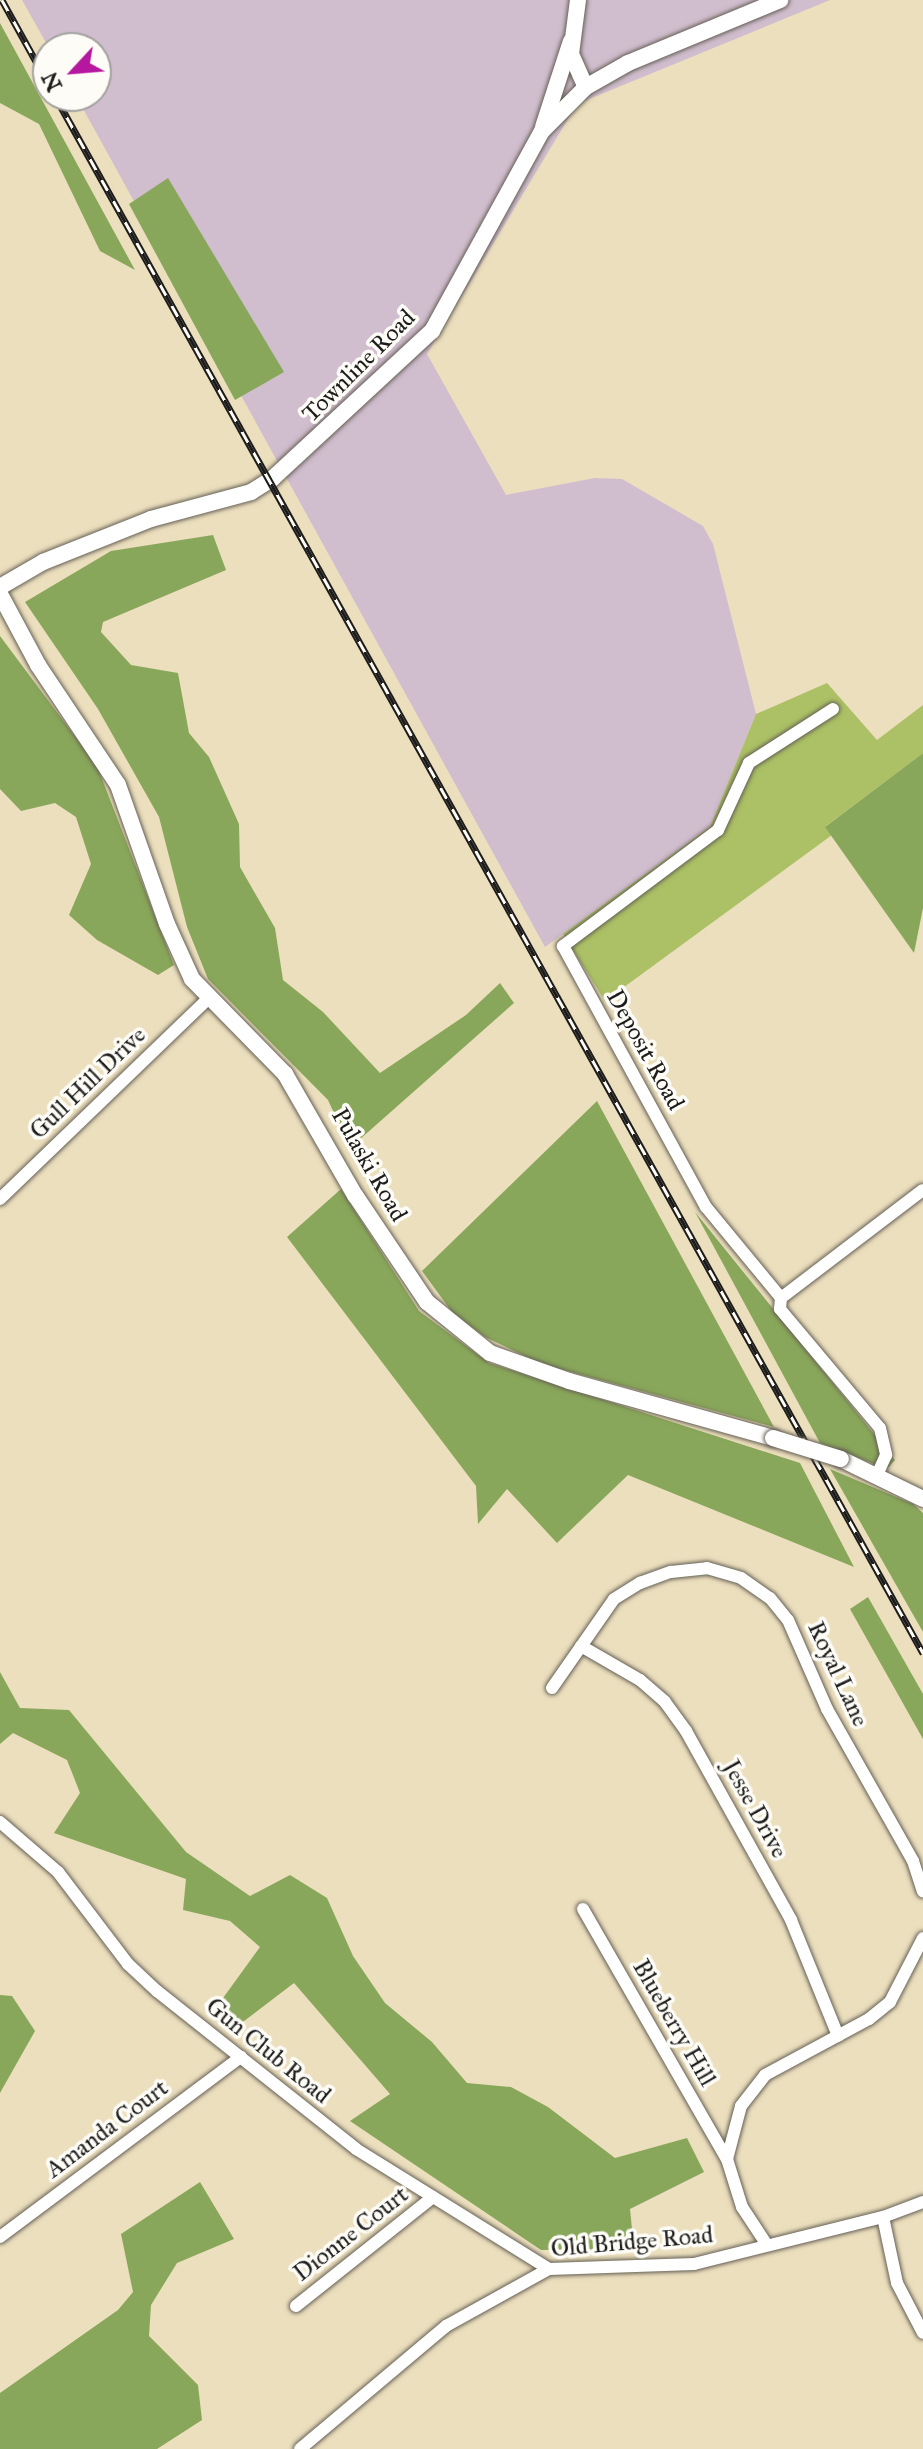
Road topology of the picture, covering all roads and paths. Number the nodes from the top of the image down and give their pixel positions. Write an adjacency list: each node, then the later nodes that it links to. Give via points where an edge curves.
1 (578, 0): 3 (main road)
2 (780, 0): 4 (main road, Townline Road)
3 (571, 41): 4 (main road, via 573,64); 5 (main road)
4 (586, 87): 5 (main road, Townline Road)
5 (542, 131): 6 (main road, Townline Road, via 432,331 315,444 251,492 151,519 43,562)
6 (0, 587)
7 (0, 594): 9 (main road, Pulaski Road, via 38,665 118,785 178,952)
8 (833, 709): 12 (street, Deposit Road, via 749,763 718,830 563,946 706,1207)
9 (208, 999): 11 (street, Gull Hill Drive); 13 (main road, Pulaski Road, bridge, via 285,1074 355,1195 427,1302 490,1353)
10 (923, 1190): 12 (street)
11 (0, 1199)
12 (781, 1298): 13 (street, Deposit Road, via 780,1309 880,1428 886,1455)
13 (878, 1473): 14 (main road, Pulaski Road)
14 (923, 1499)
15 (581, 1646): 16 (street, Royal Lane); 18 (street, Royal Lane, via 614,1599 671,1572 707,1568 741,1578 770,1598 801,1645 827,1709 913,1861); 21 (street, Jesse Drive, via 640,1680 686,1731 791,1920)
16 (552, 1688)
17 (0, 1822): 22 (street, Gun Club Road, via 58,1872 128,1964)
18 (923, 1891)
19 (583, 1909): 23 (street, Blueberry Hill)
20 (922, 1943): 21 (street, via 890,2002)
21 (838, 2036): 23 (street, via 765,2075 741,2106)
22 (241, 2057): 24 (street, Gun Club Road, via 356,2149); 27 (street, Amanda Court)
23 (727, 2159): 28 (street, via 742,2207)
24 (433, 2197): 29 (street, Gun Club Road); 30 (street, Dionne Court)
25 (923, 2202): 26 (street, Old Bridge Road)
26 (883, 2217): 28 (street, Old Bridge Road); 31 (street, via 897,2283)
27 (0, 2237)
28 (767, 2245): 29 (street, Old Bridge Road, via 694,2264)
29 (549, 2269): 32 (street, Old Bridge Road, via 446,2326)
30 (296, 2306)
31 (923, 2333)
32 (300, 2449)

